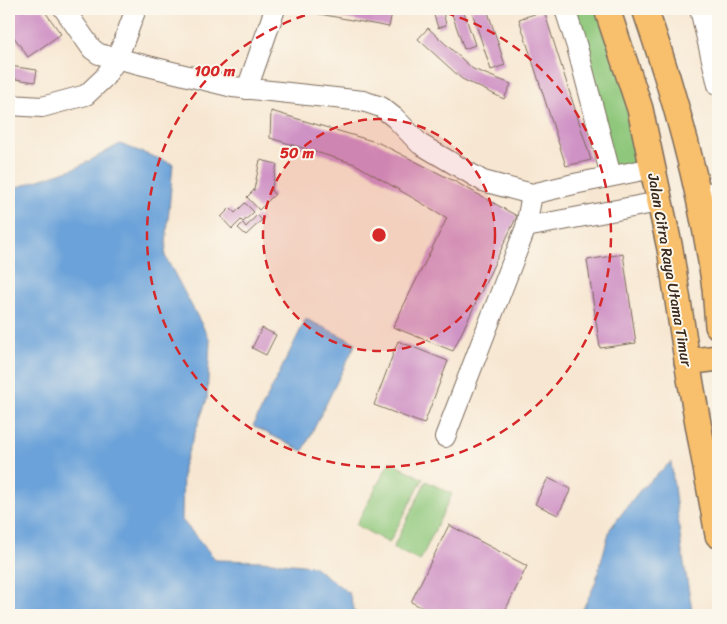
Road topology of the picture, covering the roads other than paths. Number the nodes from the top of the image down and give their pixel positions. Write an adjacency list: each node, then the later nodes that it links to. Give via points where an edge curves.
1 (64, 9): 8 (street, via 92,49)
2 (136, 9): 8 (street)
3 (275, 9): 10 (street)
4 (565, 9): 13 (street)
5 (607, 9): 12 (main road, Jalan Citra Raya Utama Timur, via 640,109)
6 (645, 9): 14 (main road)
7 (700, 9): 9 (street)
8 (117, 59): 10 (street); 11 (street, via 104,78 86,94 42,107)
9 (718, 85)
10 (247, 89): 15 (street, via 372,104 389,113 420,144 483,180)
11 (9, 105)
12 (652, 168): 13 (street); 16 (main road, Jalan Citra Raya Utama Timur)
13 (611, 176): 15 (street)
14 (708, 193): 18 (main road)
15 (532, 194): 17 (street)
16 (659, 202): 17 (street); 21 (main road, Jalan Citra Raya Utama Timur, via 670,249)
17 (526, 227): 22 (street)
18 (717, 289): 19 (main road)
19 (718, 326)
20 (718, 358): 21 (main road)
21 (687, 362): 23 (main road, Jalan Citra Raya Utama Timur)
22 (445, 437)
23 (718, 535)

